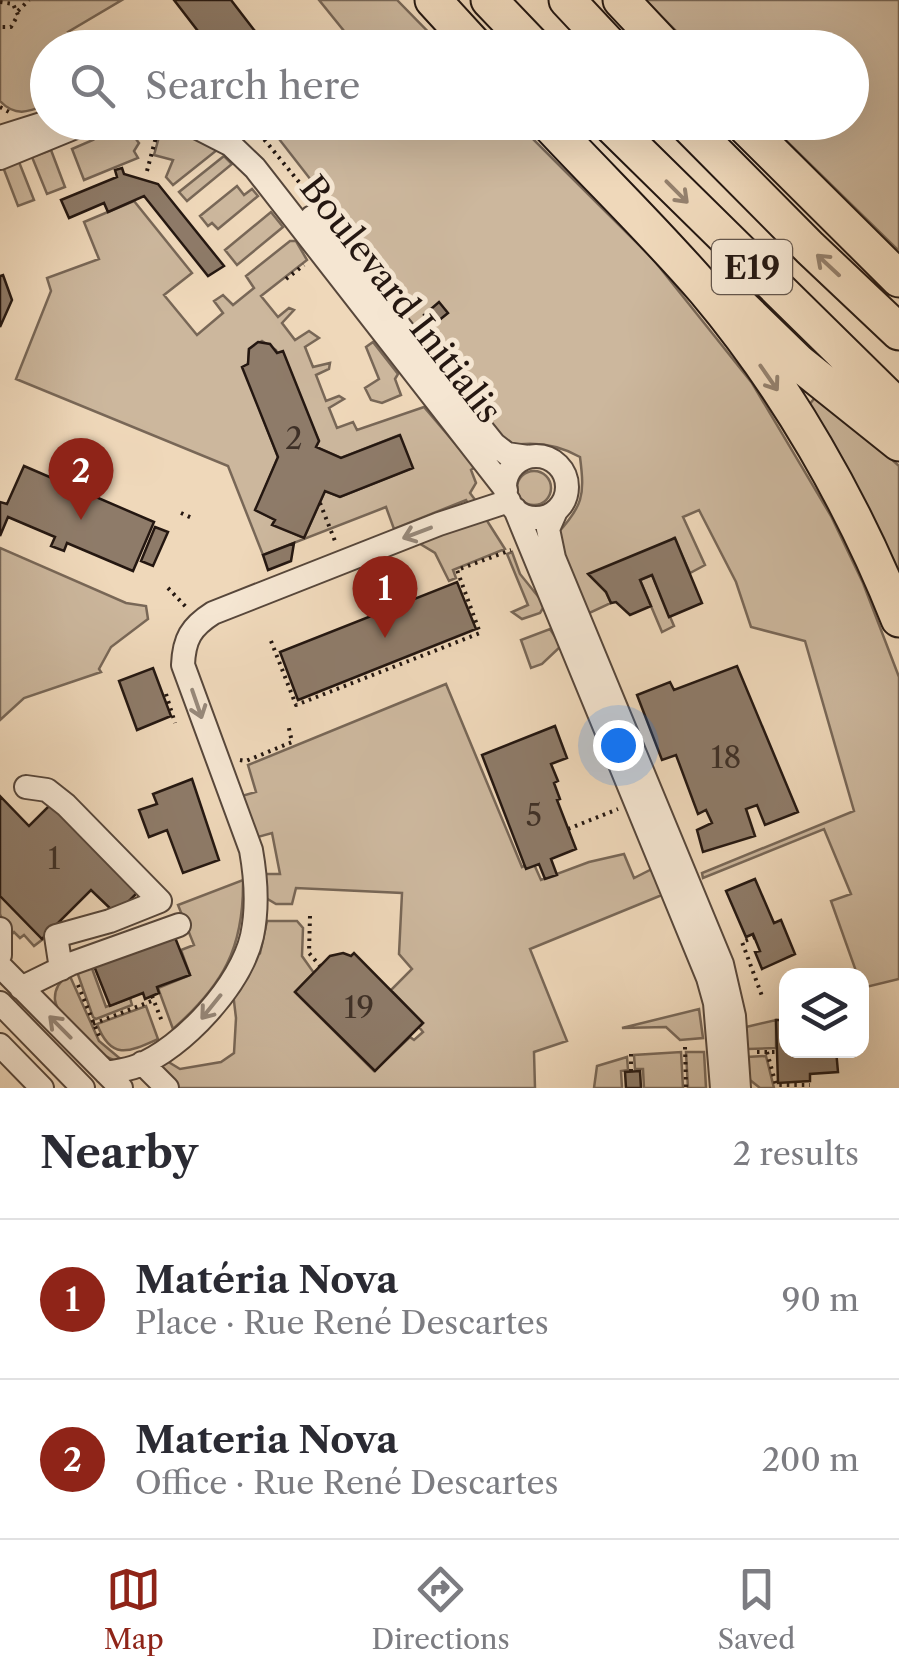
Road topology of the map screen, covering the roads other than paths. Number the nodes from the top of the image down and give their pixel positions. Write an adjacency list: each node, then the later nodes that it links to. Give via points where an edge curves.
1 (433, 0): 5 (highway)
2 (489, 0): 6 (highway)
3 (567, 0): 7 (highway)
4 (621, 0): 8 (highway)
5 (460, 30)
6 (518, 30)
7 (595, 30)
8 (649, 30)
9 (30, 132): 17 (street)
10 (30, 139): 17 (street)
11 (222, 140): 19 (street, Boulevard Initialis)
12 (245, 140): 19 (street, Boulevard Initialis, via 266,159)
13 (565, 140): 18 (highway)
14 (626, 140): 22 (highway, E19, one-way to 22)
15 (703, 140): 21 (highway, E19, one-way to 15)
16 (760, 140): 20 (highway)
17 (2, 147)
18 (593, 171): 23 (highway, via 647,213 798,364); 27 (highway, one-way to 27, via 705,291 773,384 852,517)
19 (318, 241): 24 (street, Boulevard Initialis, via 494,444); 25 (street, Boulevard Initialis)
20 (899, 279)
21 (899, 332)
22 (899, 408)
23 (899, 443)
24 (528, 457): 25 (street, Boulevard Initialis, via 508,473); 26 (street, Boulevard Initialis, via 549,459 564,473 567,493)
25 (510, 500): 26 (street, via 531,518); 35 (street, one-way to 35, via 213,612 190,630 183,665 251,850 252,938 236,973 199,1022); 40 (street, Boulevard Initialis, via 708,978)
26 (556, 511): 41 (street, Boulevard Initialis, via 548,530 554,558 722,964)
27 (899, 620)
28 (26, 786): 31 (street, via 47,790 66,805 160,901 56,936)
29 (179, 924): 31 (street)
30 (1, 949): 32 (street)
31 (66, 966): 32 (street)
32 (28, 984): 36 (street, one-way to 32)
33 (0, 1004): 38 (street)
34 (0, 1045): 37 (street)
35 (142, 1063): 36 (street); 39 (street)
36 (114, 1081)
37 (42, 1088)
38 (82, 1088)
39 (167, 1088)
40 (722, 1088)
41 (739, 1088)

